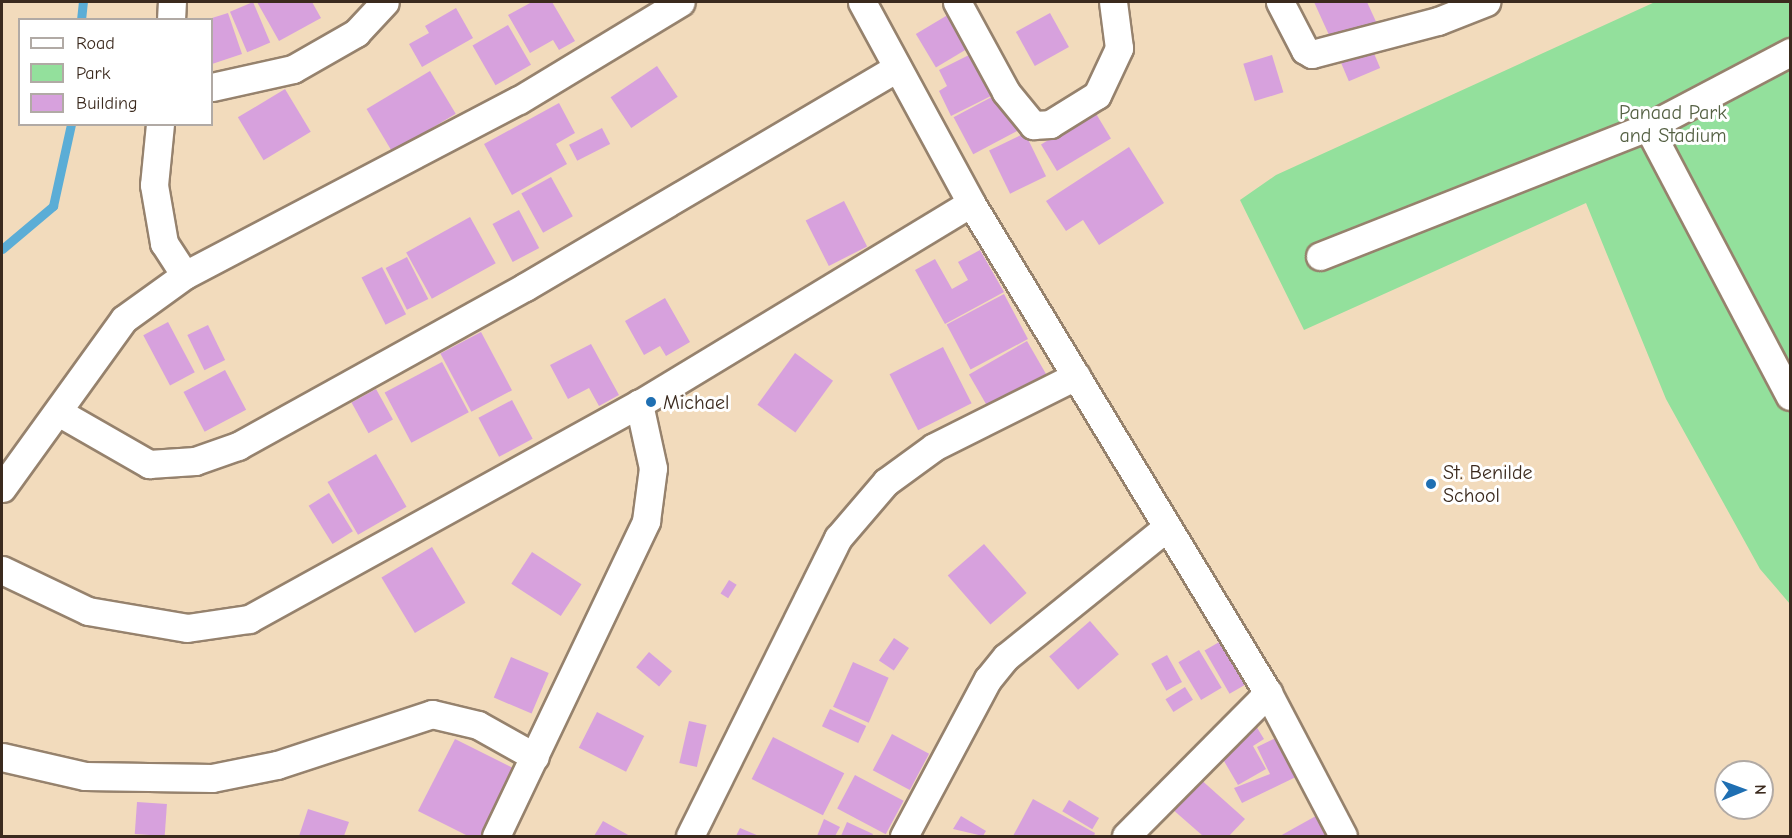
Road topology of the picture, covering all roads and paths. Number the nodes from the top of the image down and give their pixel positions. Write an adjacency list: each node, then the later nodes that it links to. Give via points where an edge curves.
1 (172, 2): 9 (street)
2 (385, 2): 12 (street, via 356,33 293,69)
3 (681, 2): 17 (street, via 519,100)
4 (862, 2): 11 (street)
5 (957, 2): 6 (street, via 1006,92 1033,125 1050,124 1097,95 1119,48)
6 (1113, 2)
7 (1280, 2): 8 (street, via 1305,50 1312,54 1438,21)
8 (1486, 2)
9 (171, 18)
10 (1791, 51): 14 (street)
11 (897, 68): 15 (street); 21 (street, via 525,287 238,446 195,461 149,464)
12 (213, 87)
13 (160, 126): 17 (street, via 154,185 162,232)
14 (1648, 127): 16 (street); 19 (street)
15 (972, 203): 18 (street); 20 (street)
16 (1320, 256)
17 (185, 275): 21 (street, via 124,319)
18 (1076, 376): 23 (street); 29 (street, via 934,447 886,482 838,538)
19 (1791, 396)
20 (639, 404): 24 (street, via 249,619 187,628 88,611); 27 (street, via 653,468 645,521)
21 (60, 413): 22 (street)
22 (2, 488)
23 (1167, 527): 25 (street); 30 (street, via 1006,657 988,679)
24 (2, 570)
25 (1268, 693): 31 (street); 32 (street)
26 (2, 757): 27 (street, via 85,776 212,778 277,765 432,714 478,725)
27 (535, 757): 28 (street)
28 (496, 837)
29 (690, 837)
30 (904, 837)
31 (1126, 837)
32 (1343, 837)

